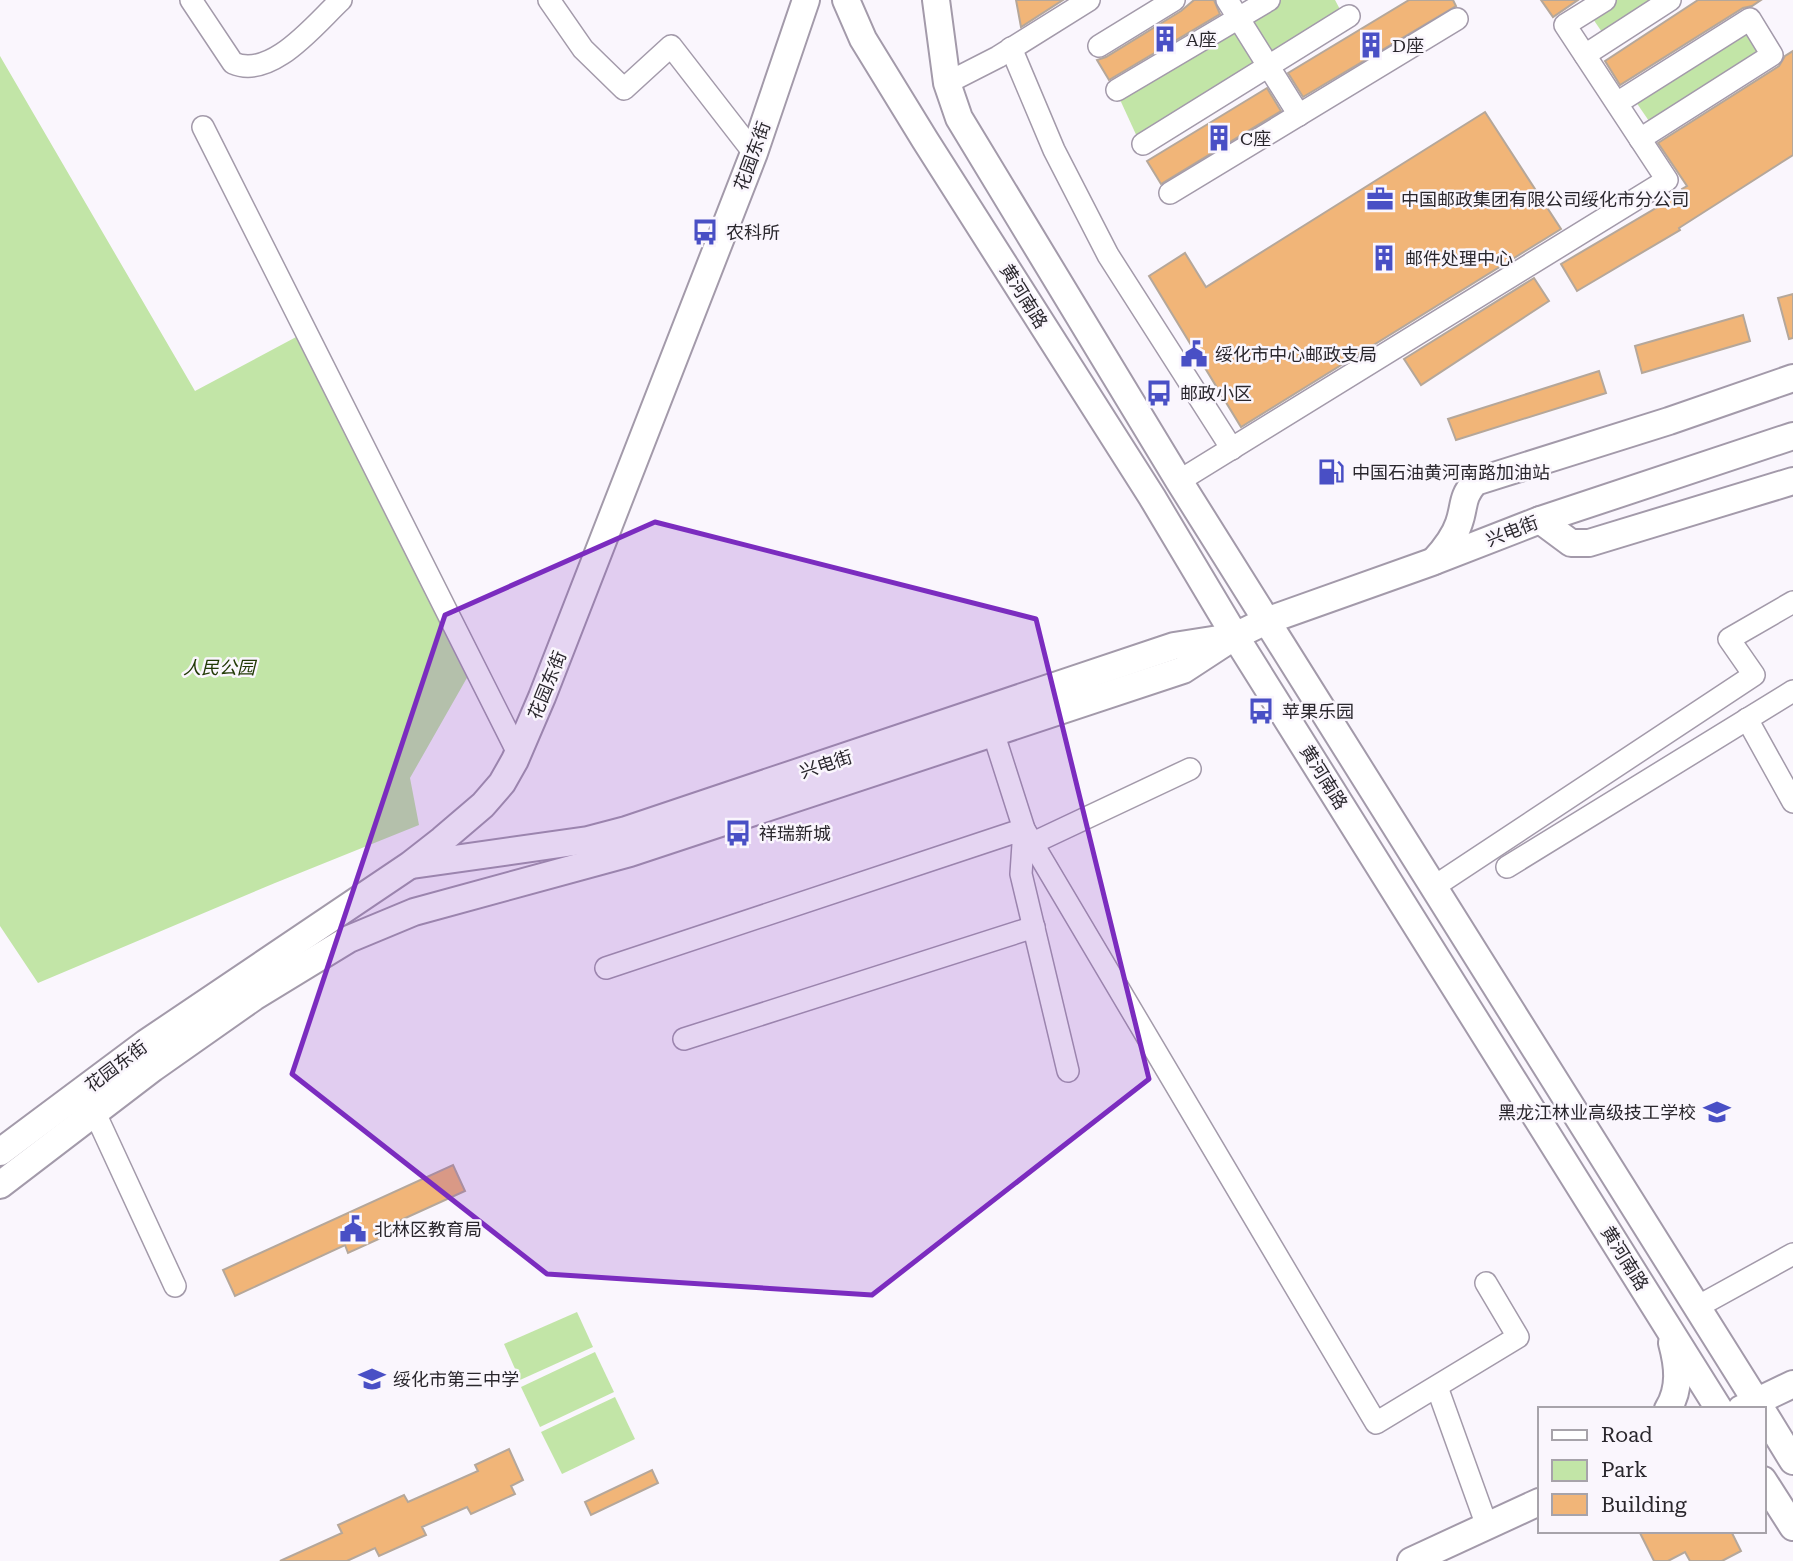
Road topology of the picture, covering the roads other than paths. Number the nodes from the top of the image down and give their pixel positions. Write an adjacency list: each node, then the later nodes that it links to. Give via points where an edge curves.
1 (191, 0): 2 (street, via 233,63 251,66 287,51)
2 (341, 0)
3 (549, 0): 26 (street, via 583,49 624,89 671,46)
4 (806, 0): 26 (main road, 花园东街)
5 (846, 0): 33 (main road, 黄河南路, via 863,39 925,140)
6 (936, 0): 19 (main road, 黄河南路)
7 (1089, 0): 16 (street)
8 (1174, 0): 15 (street)
9 (1269, 0): 12 (street)
10 (1605, 0): 17 (street, via 1565,25)
11 (1670, 0): 17 (street)
12 (1233, 9): 18 (street); 20 (street)
13 (1349, 16): 18 (street)
14 (1457, 19): 22 (street)
15 (1099, 46)
16 (1011, 48): 19 (street); 30 (street, via 1089,219)
17 (1585, 55): 21 (street)
18 (1268, 66): 22 (street); 25 (street)
19 (947, 83): 31 (main road, 黄河南路, via 959,118)
20 (1117, 90)
21 (1617, 103): 24 (street); 24 (street, via 1750,19 1772,55)
22 (1299, 115): 27 (street)
23 (204, 127): 42 (street)
24 (1640, 139): 30 (street, via 1667,180)
25 (1143, 144)
26 (754, 153): 42 (main road, 花园东街)
27 (1170, 193)
28 (1793, 378): 35 (main road, via 1475,482 1465,494 1455,533)
29 (1793, 436): 34 (main road, 兴电街)
30 (1232, 449): 31 (street)
31 (1179, 481): 33 (main road); 37 (main road, 黄河南路)
32 (1793, 481): 34 (main road, via 1589,543 1571,543)
33 (1152, 497): 38 (main road, 黄河南路)
34 (1540, 520): 35 (main road, 兴电街)
35 (1432, 562): 37 (main road, 兴电街)
36 (1793, 602): 48 (street, via 1729,639 1754,675)
37 (1266, 621): 38 (main road, 兴电街); 48 (main road, 黄河南路)
38 (1235, 636): 41 (main road, 兴电街, via 1183,670); 61 (main road, 黄河南路)
39 (1793, 691): 40 (street)
40 (1746, 719): 44 (street); 47 (street)
41 (989, 722): 45 (street); 46 (main road, 兴电街, via 587,840); 49 (main road, 兴电街, via 629,853)
42 (518, 753): 46 (main road, 花园东街, via 483,805)
43 (1190, 769): 45 (street)
44 (1793, 802)
45 (1029, 836): 50 (street, via 1021,874); 51 (street); 63 (street, via 1377,1423)
46 (410, 865): 54 (main road, 花园东街, via 146,1043)
47 (1507, 867)
48 (1432, 888): 60 (main road, 黄河南路)
49 (496, 889): 54 (main road, 花园东街, via 414,912 349,939)
50 (1034, 927): 52 (street); 53 (street)
51 (606, 968)
52 (684, 1040)
53 (1068, 1071)
54 (87, 1103): 55 (main road, 花园东街); 56 (main road, 花园东街); 59 (street)
55 (0, 1152)
56 (0, 1185)
57 (1793, 1254): 60 (street)
58 (1486, 1283): 63 (street, via 1518,1338)
59 (175, 1286)
60 (1697, 1307): 66 (main road, 黄河南路)
61 (1667, 1324): 64 (main road, via 1677,1362 1676,1391); 65 (main road, 黄河南路)
62 (1793, 1384): 67 (main road)
63 (1437, 1387): 72 (street)
64 (1669, 1407)
65 (1718, 1407)
66 (1754, 1407)
67 (1757, 1407)
68 (1765, 1422): 69 (main road, 黄河南路)
69 (1793, 1461)
70 (1765, 1483): 73 (main road)
71 (1538, 1502): 72 (main road)
72 (1487, 1526): 74 (main road)
73 (1793, 1527)
74 (1411, 1561)

